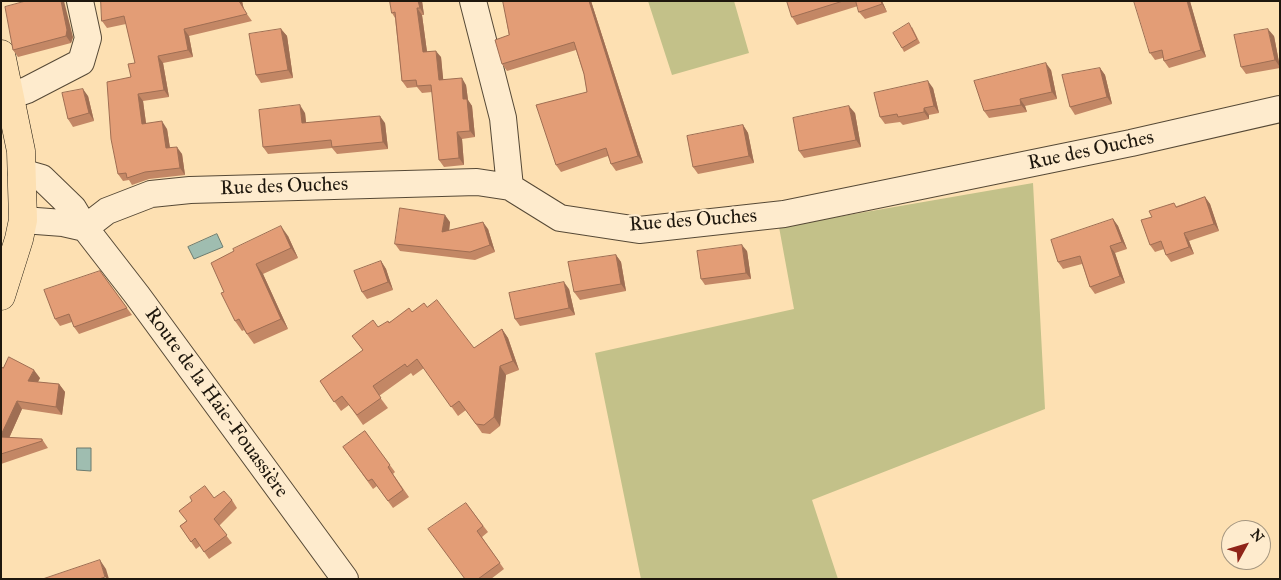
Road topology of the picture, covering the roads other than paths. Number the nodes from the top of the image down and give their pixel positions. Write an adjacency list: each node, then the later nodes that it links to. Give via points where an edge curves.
1 (80, 1): 4 (street, via 88,38 81,62)
2 (473, 1): 7 (street, via 502,118)
3 (1, 54): 4 (main road)
4 (10, 96): 6 (main road, via 21,151)
5 (1280, 109): 7 (street, Rue des Ouches, via 784,214 639,230 560,218)
6 (21, 172): 8 (main road); 9 (street, Route de la Haie-Fouassière, via 42,178 55,189 73,208)
7 (510, 186): 9 (street, Rue des Ouches, via 478,182 190,190 151,194 107,211)
8 (23, 220): 9 (street); 10 (main road)
9 (85, 228): 11 (street, Route de la Haie-Fouassière)
10 (1, 296)
11 (345, 579)

